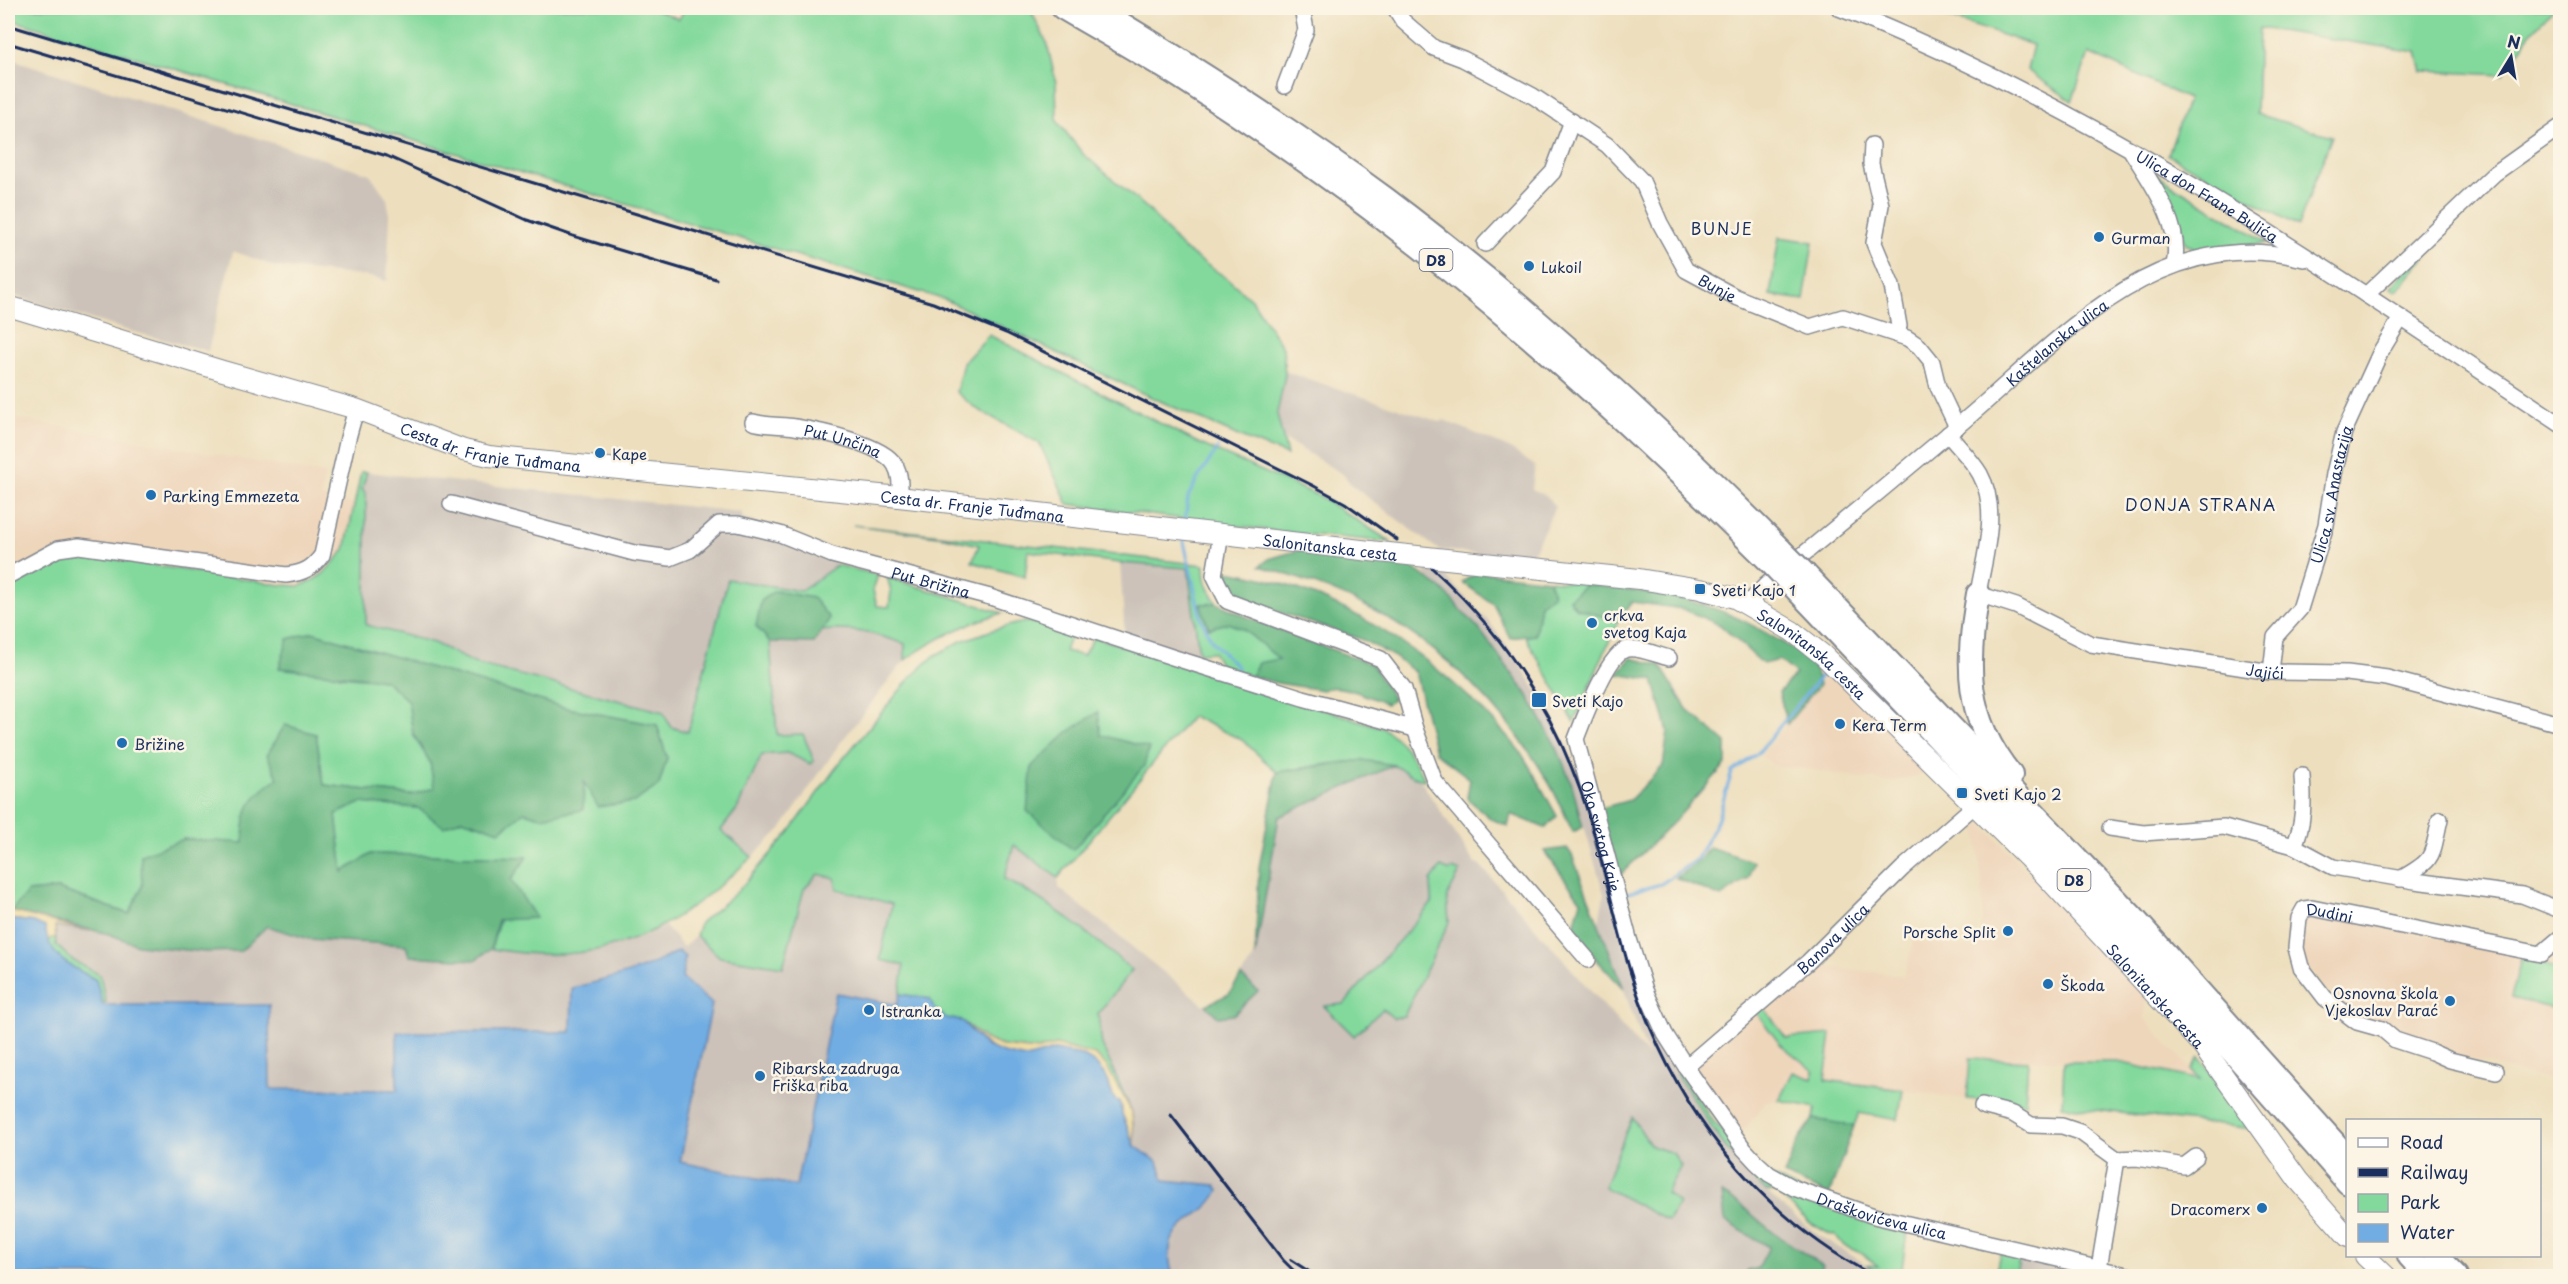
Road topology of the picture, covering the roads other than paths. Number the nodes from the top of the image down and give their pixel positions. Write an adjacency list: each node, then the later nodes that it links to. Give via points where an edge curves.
1 (1063, 8): 26 (highway, D8, via 1209,97 1375,213 1455,275 1613,410)
2 (1095, 8): 26 (highway, D8, via 1296,135 1462,259 1624,398)
3 (1302, 8): 6 (street, via 1306,30)
4 (1395, 8): 7 (street, Bunje, via 1403,21 1434,48 1473,64)
5 (1839, 8): 10 (street, Ulica don Frane Bulića, via 1976,67)
6 (1285, 86)
7 (1572, 121): 11 (street, via 1553,172); 17 (street, Bunje, via 1607,145 1642,181 1686,270 1736,297 1810,327 1843,317)
8 (2560, 127): 14 (street, via 2494,174)
9 (1872, 145): 17 (street, via 1871,165 1881,205 1874,243 1892,286)
10 (2130, 150): 12 (street, Ulica don Frane Bulića); 13 (street, via 2150,180 2169,222 2176,246)
11 (1485, 244)
12 (2319, 264): 13 (street, Kaštelanska ulica, via 2247,252); 14 (street, Ulica don Frane Bulića)
13 (2174, 265): 21 (street, Kaštelanska ulica, via 2125,288 2089,313)
14 (2366, 295): 16 (street, Ulica don Frane Bulića)
15 (8, 306): 18 (main road, Cesta dr. Franje Tuđmana)
16 (2401, 318): 19 (street, Ulica don Frane Bulića); 32 (street, Ulica sv. Anastazija, via 2381,351 2344,432 2326,525 2300,609 2275,637)
17 (1897, 334): 21 (street, Bunje, via 1919,346 1932,362)
18 (356, 409): 22 (main road, Cesta dr. Franje Tuđmana, via 489,456); 27 (street, via 322,555 315,566 303,573 286,575 80,546 58,549)
19 (2559, 418)
20 (753, 422): 22 (street, Put Unčina, via 835,435 872,447 894,462 900,477)
21 (1952, 430): 29 (street, via 1981,476 1988,497 1989,530); 30 (street, Kaštelanska ulica)
22 (900, 497): 24 (main road, Cesta dr. Franje Tuđmana)
23 (451, 504): 34 (street, Put Brižina, via 634,553 670,558 690,549 719,524 769,531 832,555 990,597 1226,674)
24 (1199, 531): 25 (main road, Salonitanska cesta)
25 (1221, 534): 30 (main road, Salonitanska cesta, via 1639,579 1722,594); 34 (street, via 1214,574 1227,601 1381,659 1404,689)
26 (1776, 556): 28 (highway, D8, bridge)
27 (8, 576)
28 (1799, 580): 38 (highway, D8); 51 (highway, D8, via 2186,999)
29 (1978, 594): 32 (street, Jajići, via 2016,606 2091,644); 38 (highway, via 1970,679 1979,717 2009,772 2042,810)
30 (1748, 604): 36 (main road, Salonitanska cesta, via 1823,655)
31 (1669, 658): 45 (street, Oko svetog Kaje, via 1626,649 1614,657 1576,739 1636,965 1665,1034)
32 (2271, 672): 33 (street, Jajići, via 2387,678)
33 (2560, 724)
34 (1415, 729): 44 (street, via 1435,782)
35 (2302, 776): 40 (street, via 2300,832)
36 (1974, 806): 45 (street, Banova ulica, via 1903,868 1808,962); 52 (main road, Salonitanska cesta, via 2042,872 2201,1044 2298,1180)
37 (2440, 819): 41 (street, via 2431,857)
38 (2044, 825): 48 (highway, D8, via 2199,989)
39 (2110, 828): 40 (street, via 2143,833 2224,827)
40 (2294, 846): 41 (street, via 2333,867)
41 (2400, 879): 42 (street, via 2522,895)
42 (2560, 910)
43 (2560, 938): 46 (street, Dudini, via 2541,954 2304,909 2296,948 2301,967 2325,998 2356,1022 2382,1029 2395,1040)
44 (1588, 960)
45 (1686, 1067): 56 (street, Draškovićeva ulica, via 1743,1149 1769,1174 1794,1188 1874,1216)
46 (2496, 1071)
47 (1982, 1106): 50 (street, via 2013,1114 2031,1125 2062,1126 2080,1132)
48 (2346, 1156)
49 (2196, 1157): 50 (street, via 2184,1166 2137,1158)
50 (2117, 1159): 56 (street)
51 (2346, 1182)
52 (2346, 1235)
53 (2367, 1257): 58 (main road)
54 (2410, 1257): 59 (highway)
55 (2437, 1257): 60 (highway)
56 (2098, 1268): 57 (street, Draškovićeva ulica)
57 (2131, 1276)
58 (2386, 1276)
59 (2427, 1276)
60 (2456, 1276)

